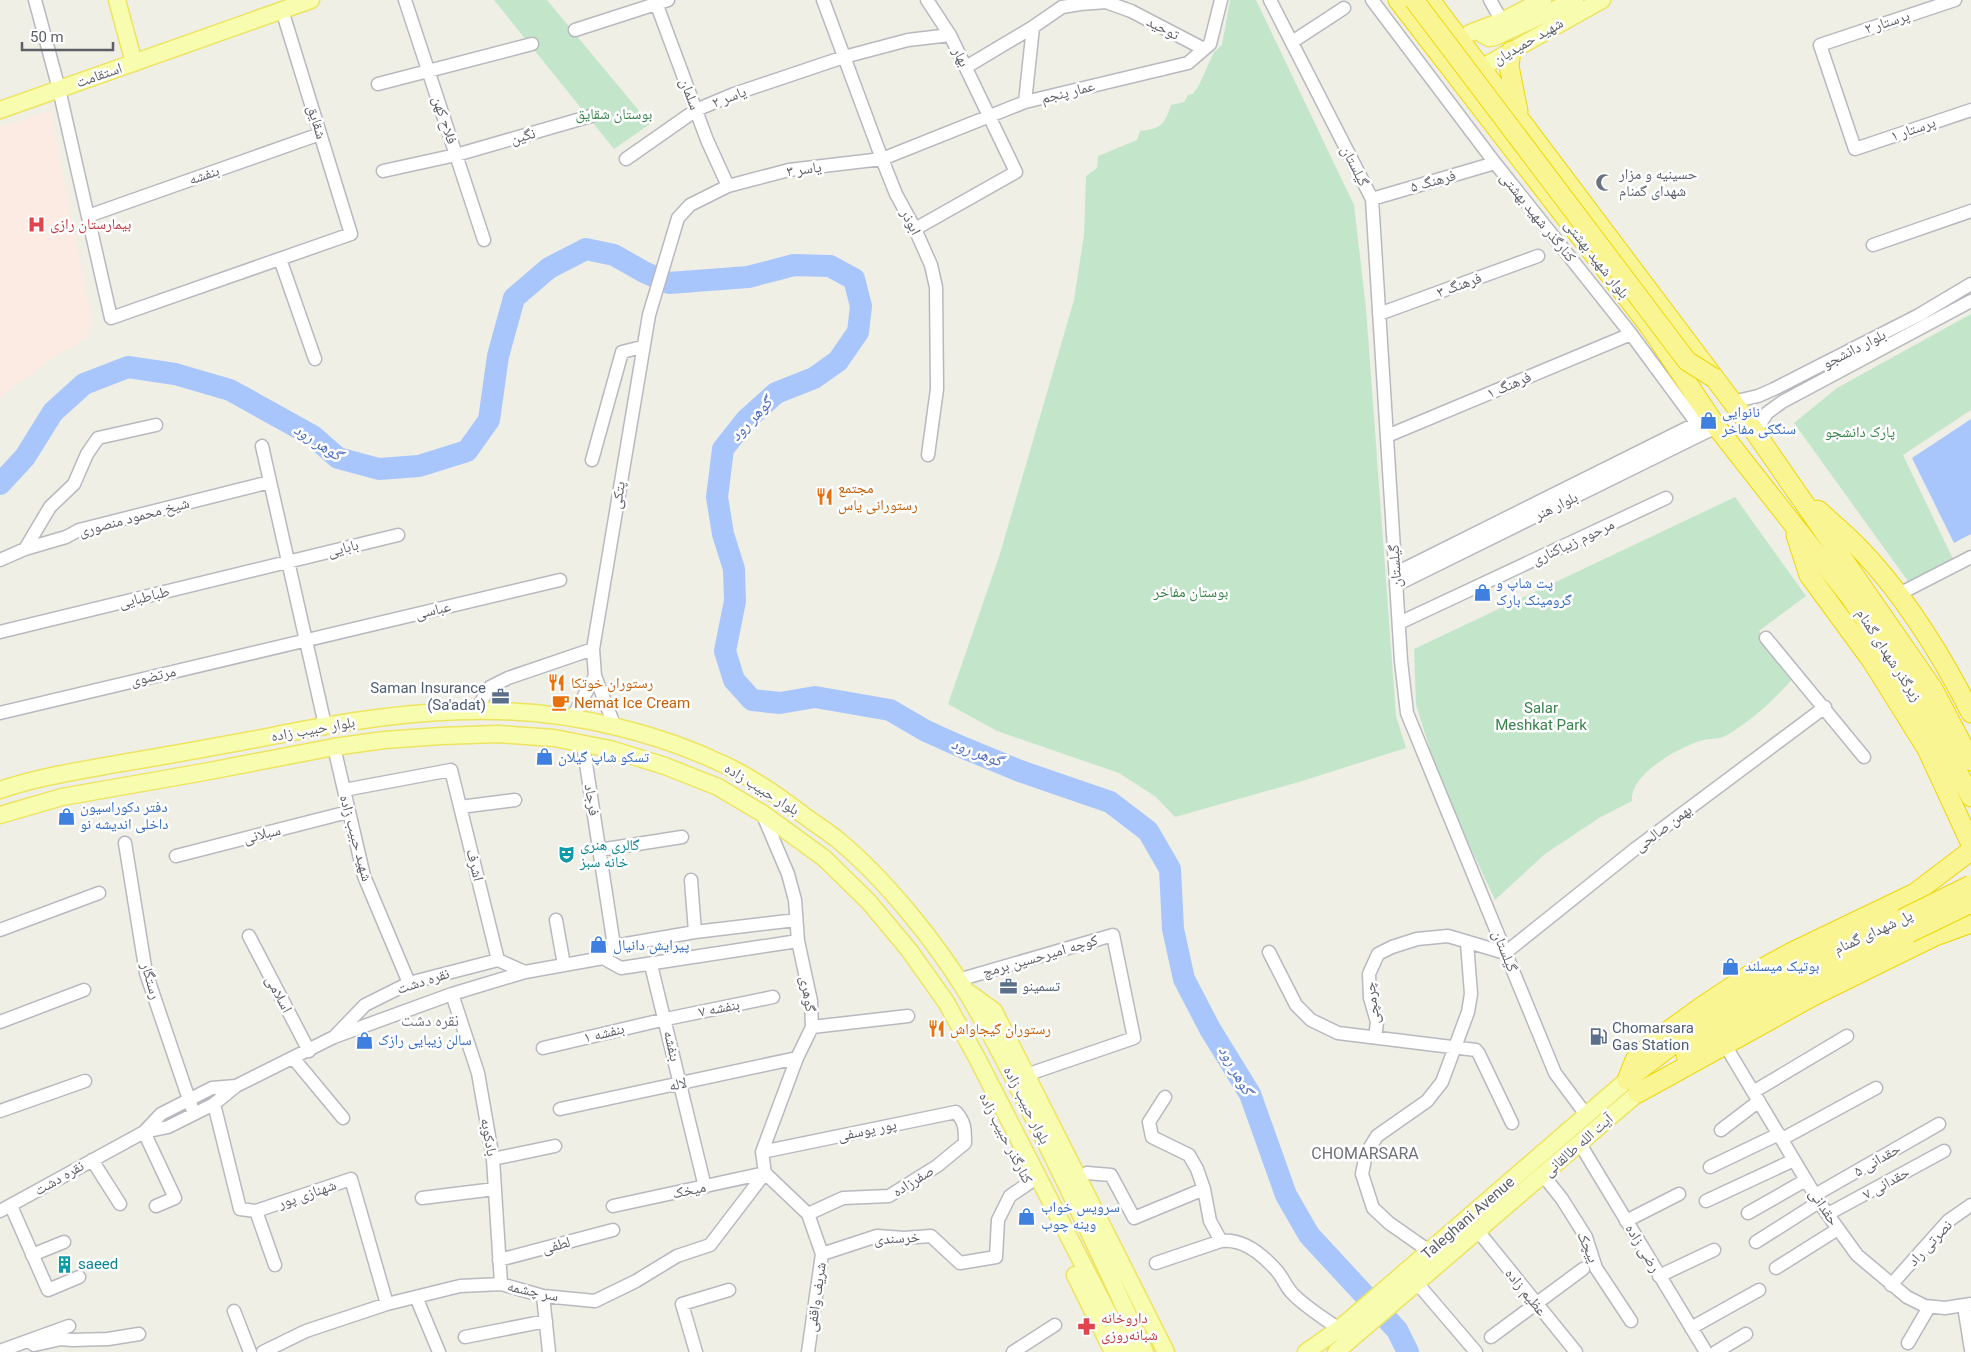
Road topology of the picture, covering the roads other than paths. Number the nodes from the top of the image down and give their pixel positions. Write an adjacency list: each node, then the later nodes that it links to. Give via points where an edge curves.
1 (34, 0): 39 (street)
2 (117, 0): 33 (main road)
3 (311, 0): 21 (main road, استقامت)
4 (406, 0): 36 (street, فلاح کهن)
5 (823, 0): 32 (street, ابوذر)
6 (927, 0): 27 (street, بهار)
7 (1221, 0): 30 (street, عمار پنجم, via 1210,44)
8 (1270, 0): 28 (street, گیلستان)
9 (1372, 0): 52 (street, کنارگذر شهید بهشتی)
10 (1398, 0): 37 (highway, بلوار شهید بهشتی)
11 (1414, 0): 71 (highway, bridge, via 1687,361)
12 (1430, 0): 26 (highway, بلوار شهید بهشتی)
13 (1490, 0): 22 (street)
14 (1543, 0): 22 (main road, شهید حمیدیان)
15 (1574, 0): 25 (main road, via 1495,37 1489,38)
16 (1602, 0): 31 (main road, شهید حمیدیان)
17 (1955, 0): 48 (street, پرستار ۲, via 1820,45)
18 (659, 1): 24 (street); 42 (street, سلمان)
19 (1064, 2): 23 (street, توحید); 30 (street, توحید, via 1106,2 1131,11)
20 (1344, 8): 28 (street)
21 (282, 10): 33 (main road, استقامت); 47 (street, شقایق)
22 (1502, 21): 25 (main road, شهید حمیدیان)
23 (1033, 27): 34 (street, توحید); 40 (street)
24 (575, 30)
25 (1477, 30): 26 (main road, شهید حمیدیان)
26 (1454, 32): 35 (highway, بلوار شهید بهشتی)
27 (950, 36): 32 (street, یاسر ۲, via 908,40); 34 (street, بهار)
28 (1292, 42): 55 (street, گیلستان)
29 (532, 44): 36 (street)
30 (1204, 49): 40 (street, عمار پنجم, via 1188,63)
31 (1511, 51): 35 (main road, شهید حمیدیان); 46 (highway, via 1508,66)
32 (844, 57): 42 (street, یاسر ۲); 51 (street, ابوذر)
33 (134, 63): 39 (main road, استقامت)
34 (966, 67): 45 (street, بهار)
35 (1481, 68): 37 (highway); 46 (highway, بلوار شهید بهشتی)
36 (428, 70): 38 (street); 49 (street, فلاح کهن)
37 (1461, 81): 76 (highway, بلوار شهید بهشتی, via 1650,327)
38 (378, 84)
39 (59, 89): 41 (main road, استقامت); 57 (street)
40 (1025, 102): 45 (street, عمار پنجم)
41 (0, 110)
42 (696, 110): 50 (street, یاسر ۲); 54 (street, سلمان)
43 (1971, 110): 48 (street, پرستار ۱)
44 (591, 116): 49 (street, نگین)
45 (990, 116): 51 (street, عمار پنجم); 58 (street, بهار, via 1016,172)
46 (1520, 120): 71 (highway, بلوار شهید بهشتی)
47 (320, 134): 57 (street, بنفشه); 62 (street, شقایق, via 351,234)
48 (1856, 149)
49 (456, 155): 53 (street, نگین); 59 (street, فلاح کهن)
50 (626, 159)
51 (882, 159): 54 (street, یاسر ۳, via 789,170); 58 (street, ابوذر)
52 (1495, 164): 55 (street, فرهنگ ۵); 68 (street, کنارگذر شهید بهشتی)
53 (383, 171)
54 (728, 186): 69 (street, پتکی, via 690,205 678,218)
55 (1372, 200): 66 (street, گیلستان)
56 (1971, 211): 60 (street)
57 (88, 216): 62 (street, via 111,318)
58 (915, 229): 80 (street, ابوذر, via 931,265 936,287 936,389)
59 (484, 240)
60 (1873, 244)
61 (1538, 256): 66 (street, فرهنگ ۳)
62 (280, 259): 70 (street)
63 (1971, 284): 65 (street, بلوار دانشجو)
64 (1971, 301): 67 (street, بلوار دانشجو)
65 (1933, 307): 67 (street); 72 (street, بلوار دانشجو)
66 (1379, 314): 78 (street, گیلستان)
67 (1940, 319): 74 (street, بلوار دانشجو)
68 (1631, 334): 76 (street, کنارگذر شهید بهشتی); 78 (street, فرهنگ ۱)
69 (642, 347): 81 (street, via 622,352); 98 (street, پتکی)
70 (315, 359)
71 (1714, 378): 73 (highway, بلوار شهید بهشتی)
72 (1774, 389): 73 (street, بلوار دانشجو); 74 (street, via 1772,397 1778,403)
73 (1732, 402): 77 (highway, بلوار شهید بهشتی)
74 (1782, 402): 77 (street, بلوار دانشجو, via 1767,413)
75 (156, 425): 87 (street, via 98,438 74,484 50,507)
76 (1707, 425): 85 (highway, بلوار شهید بهشتی); 91 (street, بلوار هنر)
77 (1755, 432): 83 (highway, بلوار شهید بهشتی)
78 (1387, 436): 91 (street, گیلستان)
79 (262, 446): 82 (street)
80 (928, 455)
81 (592, 460)
82 (270, 482): 87 (street, شیخ محمود منصوری, via 79,530); 90 (street)
83 (1793, 487): 93 (highway, via 1859,547); 113 (highway, زیرگذر شهدای گمنام, via 1933,689)
84 (1666, 498): 94 (street, مرحوم زیباکناری)
85 (1792, 522): 117 (highway, زیرگذر شهدای گمنام, via 1890,654); 125 (highway, via 1809,575 1872,661 1912,724 1946,788)
86 (398, 534): 90 (street, بابایی)
87 (25, 549): 89 (street, شیخ محمود منصوری)
88 (1971, 557): 93 (street)
89 (0, 560)
90 (288, 562): 95 (street, طباطبایی); 97 (street)
91 (1396, 579): 94 (street, گیلستان)
92 (560, 580): 97 (street, عباسی)
93 (1900, 594): 103 (highway)
94 (1398, 623): 147 (street, گیلستان, via 1407,713)
95 (0, 632)
96 (1766, 638): 100 (street)
97 (306, 640): 102 (street, مرتضوی); 105 (street)
98 (593, 649): 99 (street, پتکی); 101 (street, via 490,687)
99 (595, 676): 104 (street); 106 (street, پتکی)
100 (1825, 707): 111 (street); 147 (street, بهمن صالحی, via 1635,848)
101 (475, 712): 104 (main road, بلوار حبیب زاده); 105 (main road, بلوار حبیب زاده, via 381,717)
102 (0, 713)
103 (1971, 713)
104 (572, 718): 106 (main road, بلوار حبیب زاده)
105 (325, 725): 107 (main road, بلوار حبیب زاده)
106 (615, 727): 154 (main road, بلوار حبیب زاده, via 672,744 728,766 775,794 839,841 886,886)
107 (262, 738): 110 (main road, بلوار حبیب زاده); 112 (main road, via 256,743 255,751)
108 (583, 744): 109 (main road, بلوار حبیب زاده, via 554,738 498,734 384,740); 121 (main road, بلوار حبیب زاده, via 665,766 718,787); 126 (street, فرجاد)
109 (334, 747): 112 (main road, بلوار حبیب زاده); 116 (street, شهید حبیب زاده)
110 (199, 750): 114 (main road, via 209,755 212,761); 115 (main road, بلوار حبیب زاده, via 57,775)
111 (1864, 756)
112 (265, 761): 114 (main road, بلوار حبیب زاده)
113 (1971, 761)
114 (204, 772): 122 (main road, بلوار حبیب زاده, via 62,797)
115 (0, 790)
116 (344, 790): 119 (street, اشرف, via 451,770); 120 (street, شهید حبیب زاده)
117 (1971, 797)
118 (515, 800): 119 (street)
119 (460, 807): 149 (street, اشرف)
120 (348, 812): 127 (street, سبلانی); 153 (street, شهید حبیب زاده, via 364,876)
121 (762, 813): 135 (street, گوهری, via 788,874); 158 (main road, بلوار حبیب زاده, via 824,858 869,902)
122 (0, 815)
123 (682, 837): 126 (street)
124 (125, 843): 180 (street, رستگار, via 146,973)
125 (1970, 848): 131 (highway); 132 (highway, via 1966,866)
126 (599, 850): 145 (street, فرجاد)
127 (176, 856)
128 (690, 880): 139 (street)
129 (1971, 885): 176 (highway, پل شهدای گمنام, bridge, via 1755,989 1713,1014)
130 (99, 893): 138 (street)
131 (1915, 893): 141 (highway); 176 (highway, via 1792,952 1704,1005 1654,1041 1635,1060)
132 (1971, 894)
133 (1971, 903): 176 (highway, پل شهدای گمنام, bridge, via 1763,1003)
134 (556, 920): 151 (street)
135 (796, 920): 136 (street); 142 (street, گوهری)
136 (774, 923): 139 (street); 144 (street, via 781,931)
137 (1971, 923): 141 (highway)
138 (0, 930)
139 (694, 932): 145 (street)
140 (248, 936): 169 (street, اسلامی)
141 (1935, 936): 166 (highway, via 1780,1013)
142 (798, 941): 144 (street); 162 (street, گوهری, via 811,1001)
143 (1468, 943): 147 (street, چرمچی); 165 (street, چرمچی, via 1448,936 1417,938 1378,954 1369,974 1370,998 1377,1022); 168 (street, via 1468,1012)
144 (776, 944): 150 (street)
145 (614, 946): 148 (street)
146 (1269, 952): 165 (street, via 1296,1005 1311,1020 1338,1033)
147 (1505, 953): 185 (street, گیلستان, via 1555,1073)
148 (603, 958): 150 (street, via 621,968); 151 (street, نقره دشت)
149 (498, 960): 152 (street); 153 (street, نقره دشت)
150 (651, 965): 160 (street, بنفشه)
151 (564, 966): 152 (street, نقره دشت)
152 (525, 972): 156 (street, نقره دشت)
153 (409, 983): 164 (street, نقره دشت, via 364,1004)
154 (962, 985): 172 (main road, via 994,1011); 172 (street, کوچه امیرحسین برمچ, via 1112,935 1134,1038); 275 (main road, بلوار حبیب زاده, via 998,1047 1073,1197)
155 (84, 990): 161 (street)
156 (452, 994): 164 (street, نقره دشت); 198 (street, بادکوبه, via 478,1073)
157 (773, 997): 160 (street, بنفشه ۷)
158 (946, 1002): 205 (main road, کنارگذر حبیب زاده, via 969,1066); 274 (main road, بلوار حبیب زاده)
159 (908, 1016): 162 (street)
160 (666, 1018): 167 (street, بنفشه ۱); 174 (street, بنفشه)
161 (0, 1022)
162 (812, 1027): 170 (street, گوهری)
163 (1847, 1036): 178 (street)
164 (334, 1037): 169 (street, نقره دشت)
165 (1374, 1037): 168 (street)
166 (1724, 1045): 176 (highway); 178 (street, حقدانی)
167 (543, 1048)
168 (1454, 1048): 187 (street, via 1476,1050); 230 (street, via 1442,1082 1426,1101 1377,1136 1366,1154 1362,1174 1373,1208)
169 (308, 1051): 171 (street, نقره دشت)
170 (797, 1058): 174 (street, لاله); 196 (street, گوهری)
171 (294, 1059): 175 (street, نقره دشت); 186 (street)
172 (1026, 1075): 276 (main road)
173 (85, 1081): 183 (street)
174 (681, 1083): 182 (street, لاله); 206 (street, بنفشه)
175 (236, 1086): 180 (street, نقره دشت, via 212,1088); 181 (street, نقره دشت)
176 (1633, 1086): 185 (main road, Taleghani Avenue); 193 (main road, آیت الله طالقانی)
177 (1876, 1088): 192 (street)
178 (1756, 1097): 190 (street); 192 (street, حقدانی)
179 (1165, 1098): 208 (street, via 1149,1122 1152,1137 1189,1155)
180 (189, 1100): 184 (street, رستگار); 191 (street, نقره دشت, via 161,1114)
181 (214, 1104): 184 (street, نقره دشت); 218 (street, via 240,1209)
182 (560, 1109)
183 (0, 1111)
184 (194, 1114): 191 (street, نقره دشت, via 168,1127)
185 (1587, 1116): 230 (main road, Taleghani Avenue)
186 (343, 1118)
187 (1512, 1123)
188 (1939, 1124): 211 (street, حقدانی ۵)
189 (965, 1125): 196 (street, پور یوسفی, via 956,1112); 220 (street, صفرزاده, via 965,1143 937,1166 889,1196 843,1198)
190 (1721, 1130)
191 (144, 1132): 197 (street, نقره دشت); 215 (street, via 175,1198)
192 (1780, 1137): 199 (street, حقدانی); 200 (street)
193 (1580, 1144): 203 (main road, آیت الله طالقانی); 222 (street, رضی زاده)
194 (555, 1146): 198 (street)
195 (1944, 1151): 221 (street, حقدانی ۷)
196 (762, 1152): 201 (street, گوهری)
197 (92, 1160): 213 (street); 217 (street, نقره دشت)
198 (493, 1160): 207 (street, بادکوبه)
199 (1794, 1160): 204 (street, حقدانی); 212 (street)
200 (1710, 1167)
201 (765, 1173): 206 (street, میخک); 220 (street, شریف واقفی); 245 (street, سر چشمه, via 710,1245 677,1256 595,1301)
202 (1087, 1173): 208 (street, via 1111,1175 1134,1218)
203 (1543, 1175): 225 (main road, آیت الله طالقانی); 253 (street, پیچک, via 1586,1237 1596,1268)
204 (1806, 1180): 211 (street, حقدانی); 219 (street)
205 (1029, 1183): 231 (street, خرسندی, via 1010,1196 998,1220 996,1257 960,1263 931,1236 877,1236); 273 (main road, کنارگذر حبیب زاده)
206 (705, 1186): 216 (street, میخک)
207 (495, 1189): 210 (street); 233 (street, بادکوبه)
208 (1204, 1189): 226 (street, via 1210,1221)
209 (1679, 1194): 222 (street)
210 (422, 1198)
211 (1817, 1199): 221 (street, حقدانی); 228 (street, حقدانی ۵)
212 (1706, 1201)
213 (120, 1204)
214 (1971, 1205): 242 (street, نصرتی راد, via 1948,1221)
215 (156, 1206)
216 (613, 1206)
217 (5, 1208): 232 (street)
218 (256, 1211): 235 (street); 247 (street, شهنازی پور, via 352,1179)
219 (1748, 1213)
220 (808, 1214): 231 (street, شریف واقفی)
221 (1828, 1214): 223 (street, حقدانی)
222 (1626, 1221): 238 (street, رضی زاده)
223 (1838, 1229): 236 (street); 242 (street, حقدانی, via 1857,1255)
224 (613, 1230): 233 (street, لطفی)
225 (1478, 1231): 241 (main road, آیت الله طالقانی); 248 (street, عظیم زاده)
226 (1221, 1241): 234 (street); 261 (street, via 1248,1246 1259,1254 1277,1271 1293,1294)
227 (64, 1242): 232 (street)
228 (1756, 1242)
229 (1714, 1250): 238 (street)
230 (1428, 1251): 261 (main road, Taleghani Avenue, via 1405,1271)
231 (822, 1254): 271 (street, شریف واقفی)
232 (32, 1256): 239 (street, via 48,1290)
233 (500, 1260): 240 (street, بادکوبه)
234 (1156, 1263)
235 (275, 1265)
236 (1776, 1268)
237 (1583, 1269): 248 (street)
238 (1659, 1276): 256 (street, رضی زاده)
239 (79, 1277)
240 (501, 1284): 245 (street, سر چشمه); 246 (street, سر چشمه, via 460,1286)
241 (1417, 1284): 261 (main road, آیت الله طالقانی); 279 (street)
242 (1891, 1285): 250 (street, حقدانی)
243 (729, 1290): 270 (street, via 682,1304)
244 (1759, 1290): 256 (street)
245 (542, 1296): 252 (street)
246 (416, 1297): 247 (street, سر چشمه); 268 (street)
247 (387, 1304): 267 (street, سر چشمه, via 306,1331)
248 (1535, 1304): 259 (street); 280 (street, عظیم زاده)
249 (1967, 1305): 250 (street, حقدانی); 264 (street)
250 (1929, 1307): 263 (street)
251 (234, 1311): 266 (street)
252 (546, 1321): 260 (street); 269 (street)
253 (1630, 1321)
254 (1055, 1325): 272 (street)
255 (69, 1326): 262 (street)
256 (1691, 1328): 281 (street, رضی زاده)
257 (139, 1334): 262 (street, via 108,1339 61,1339 34,1345)
258 (1746, 1334): 282 (street)
259 (1492, 1337)
260 (465, 1338)
261 (1347, 1339): 277 (main road, Taleghani Avenue); 278 (main road, آیت الله طالقانی)
262 (29, 1340): 265 (street)
263 (1908, 1343)
264 (1971, 1350)
265 (0, 1351)
266 (250, 1352)
267 (263, 1352)
268 (439, 1352)
269 (550, 1352)
270 (696, 1352)
271 (808, 1352)
272 (1013, 1352)
273 (1113, 1352)
274 (1128, 1352)
275 (1145, 1352)
276 (1166, 1352)
277 (1306, 1352)
278 (1336, 1352)
279 (1476, 1352)
280 (1576, 1352)
281 (1706, 1352)
282 (1716, 1352)

